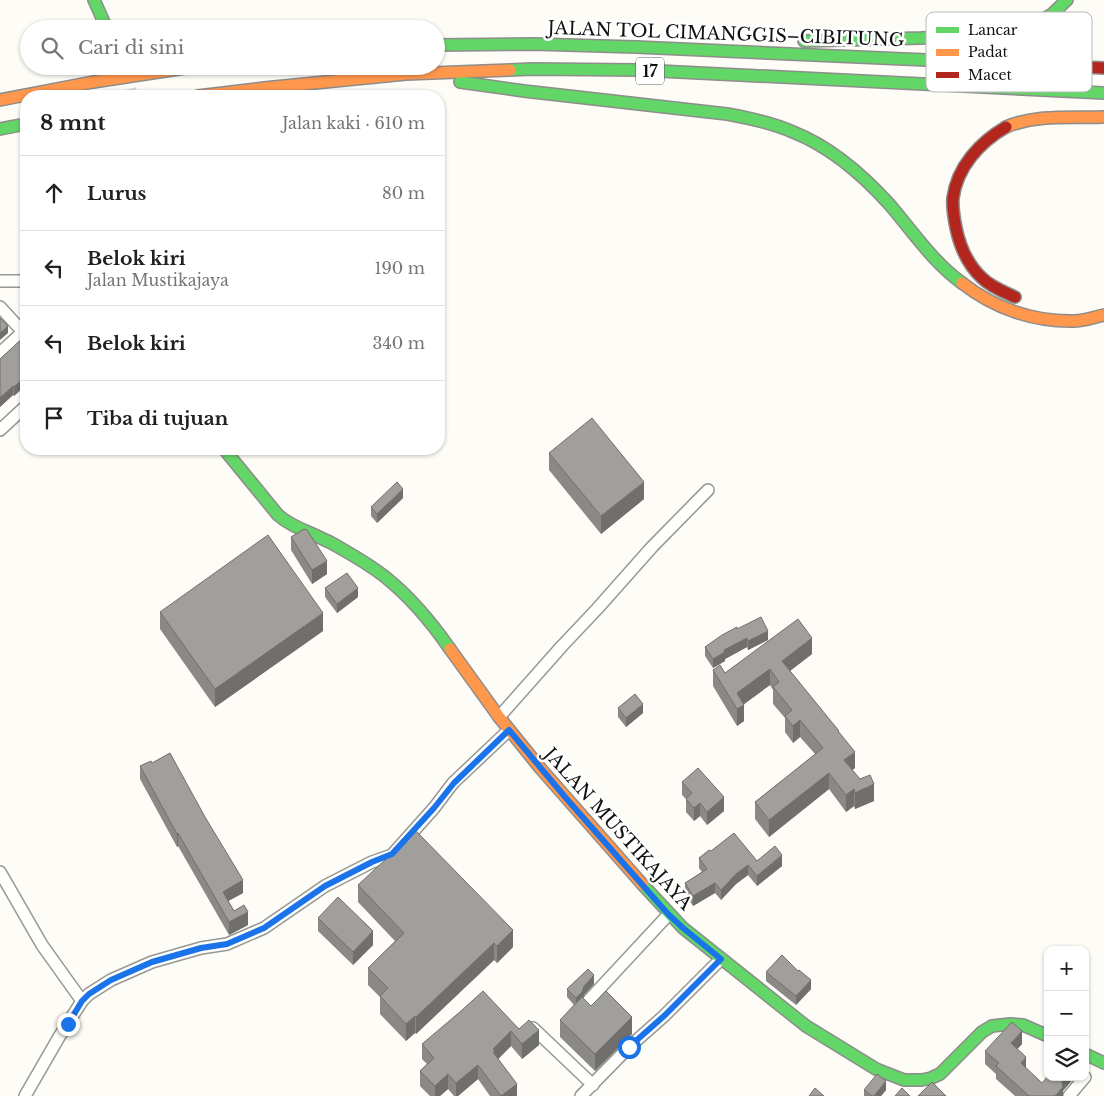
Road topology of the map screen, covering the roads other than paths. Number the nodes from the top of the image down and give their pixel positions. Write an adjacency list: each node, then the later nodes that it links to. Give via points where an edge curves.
1 (94, 0): 4 (main road)
2 (1067, 0): 3 (main road)
3 (1054, 12)
4 (103, 20)
5 (926, 38): 7 (main road)
6 (445, 46): 7 (main road, JALAN TOL CIMANGGIS–CIBITUNG / 17)
7 (636, 47): 8 (main road, JALAN TOL CIMANGGIS–CIBITUNG / 17)
8 (926, 60)
9 (445, 72): 13 (main road, 17, via 639,70)
10 (139, 75): 14 (main road)
11 (396, 75): 15 (main road, 17)
12 (413, 75): 27 (main road, via 726,114 790,130 814,142 866,181 933,257 971,290 1016,313 1044,319 1074,321)
13 (926, 84)
14 (52, 90)
15 (248, 90)
16 (1084, 92): 17 (main road, 17)
17 (1104, 93)
18 (20, 96): 19 (main road)
19 (0, 100)
20 (1104, 117): 25 (main road, via 1031,120 1008,126 988,137 962,170 954,195 958,240 967,259 982,278)
21 (20, 125): 22 (main road)
22 (0, 129)
23 (0, 281): 24 (street)
24 (20, 281)
25 (1022, 300)
26 (0, 307): 28 (street)
27 (1104, 315)
28 (20, 326)
29 (20, 334): 30 (street)
30 (0, 353)
31 (20, 412): 32 (street)
32 (0, 430)
33 (229, 455): 35 (main road, JALAN MUSTIKAJAYA, via 286,522 352,554 384,576 409,599 442,637)
34 (708, 490): 35 (street, via 652,547)
35 (499, 718): 36 (main road, JALAN MUSTIKAJAYA)
36 (509, 730): 38 (main road, JALAN MUSTIKAJAYA); 41 (street, via 454,783 392,854 325,886 264,928 227,944 152,962 111,980)
37 (0, 872): 41 (street, via 42,945)
38 (668, 914): 39 (main road, JALAN MUSTIKAJAYA); 40 (street)
39 (721, 959): 43 (main road, JALAN MUSTIKAJAYA, via 806,1026 876,1069 904,1080 922,1080 940,1074 992,1026 1023,1025); 47 (street)
40 (589, 1000)
41 (82, 1001): 48 (street)
42 (533, 1028): 47 (street)
43 (1044, 1034)
44 (1089, 1056): 45 (main road)
45 (1104, 1063)
46 (1081, 1081): 50 (street)
47 (593, 1085): 49 (street)
48 (25, 1096)
49 (581, 1096)
50 (1070, 1096)

